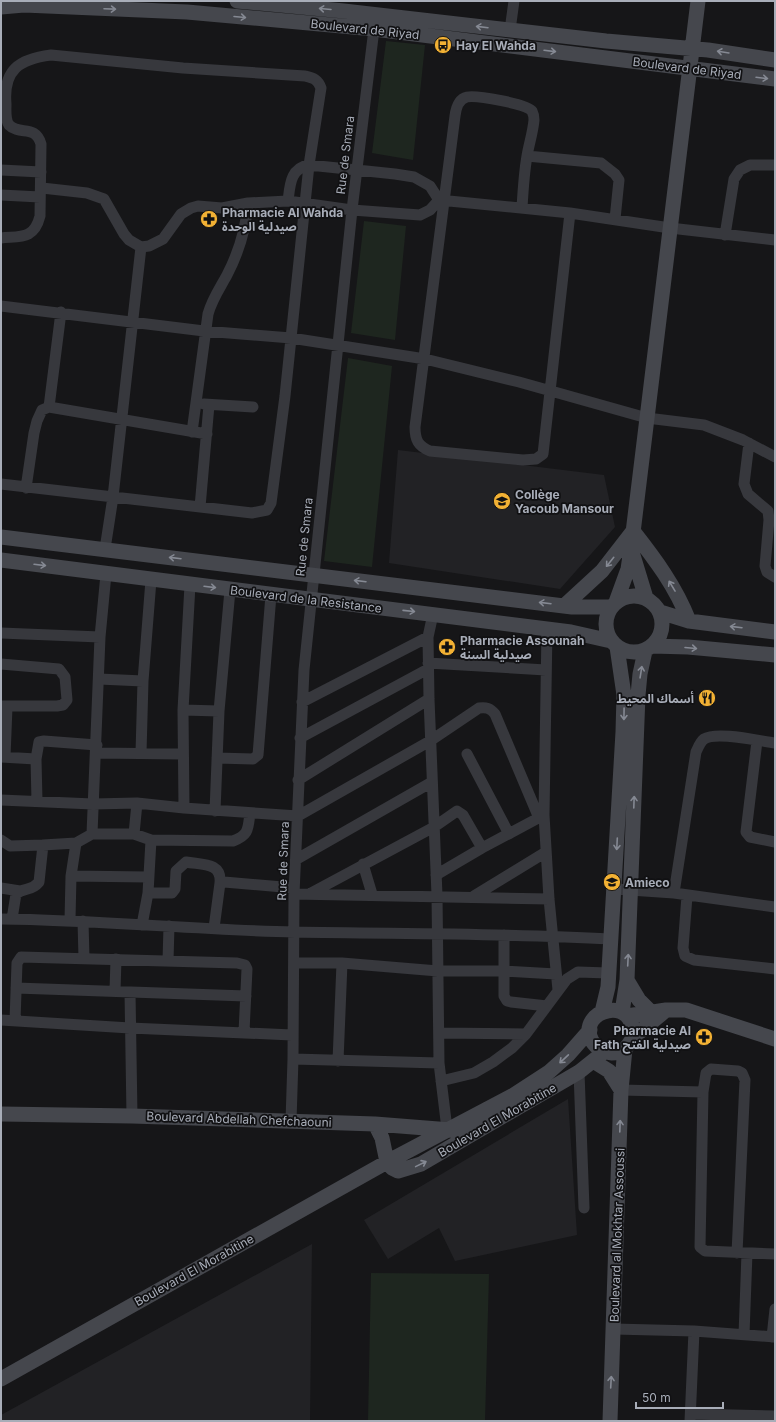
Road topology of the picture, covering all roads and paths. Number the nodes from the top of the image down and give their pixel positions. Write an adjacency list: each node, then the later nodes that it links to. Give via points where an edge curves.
1 (237, 1): 4 (street, Boulevard de Riyad, one-way to 1)
2 (514, 1): 7 (street)
3 (698, 1): 8 (street)
4 (344, 6): 7 (street, Boulevard de Riyad, one-way to 4)
5 (1, 7): 6 (street, Boulevard de Riyad, one-way to 6, via 24,5 187,12)
6 (374, 29): 10 (street, Boulevard de Riyad, one-way to 10); 16 (street, Rue de Smara)
7 (510, 30): 8 (street, Boulevard de Riyad)
8 (692, 49): 9 (street, Boulevard de Riyad, one-way to 8); 10 (street)
9 (775, 60)
10 (690, 69): 11 (street, Boulevard de Riyad, one-way to 11); 28 (street)
11 (775, 79)
12 (527, 156): 20 (street, via 534,118 529,107 467,97 460,101 457,107); 24 (street); 27 (street, via 601,163 619,180)
13 (309, 165): 16 (street); 17 (street, via 321,88 318,80 311,77 51,55 36,57 18,65 5,88 9,124 33,132 39,138); 21 (street, via 295,172); 23 (street)
14 (775, 165): 29 (street, via 750,165 740,170 734,179)
15 (1, 170): 17 (street)
16 (356, 171): 20 (street, via 414,177 430,186); 25 (street, Rue de Smara)
17 (41, 172): 18 (street)
18 (41, 193): 19 (street); 30 (street, via 39,222 32,232 19,238); 32 (street, via 87,193 104,199 124,234)
19 (1, 195)
20 (442, 200): 24 (street); 25 (street, via 420,215); 39 (street)
21 (288, 201): 22 (street); 23 (street)
22 (248, 203): 32 (street, via 229,208 191,208 181,214 163,239); 36 (street, via 240,245 210,304)
23 (305, 204): 25 (street); 37 (street)
24 (522, 208): 26 (street)
25 (352, 210): 38 (street, Rue de Smara)
26 (570, 213): 27 (street); 40 (street)
27 (615, 219): 28 (street)
28 (670, 228): 29 (street); 45 (street)
29 (725, 235): 31 (street)
30 (1, 238)
31 (775, 240)
32 (141, 247): 35 (street)
33 (1, 306): 34 (street)
34 (62, 312): 35 (street); 43 (street)
35 (132, 322): 36 (street); 46 (street)
36 (204, 331): 37 (street); 41 (street)
37 (291, 338): 38 (street); 54 (street, via 271,502 267,510 252,514)
38 (339, 345): 39 (street); 61 (street, Rue de Smara)
39 (425, 359): 40 (street); 40 (street, via 415,437 418,444 430,451 536,459 543,454)
40 (551, 391): 45 (street)
41 (195, 403): 42 (street); 47 (street)
42 (209, 405): 44 (street); 48 (street)
43 (49, 407): 46 (street); 52 (street, via 42,410 36,421)
44 (253, 408)
45 (647, 418): 49 (street, via 704,424); 55 (street)
46 (121, 420): 47 (street); 53 (street)
47 (192, 432): 48 (street)
48 (207, 434): 54 (street)
49 (749, 443): 50 (street); 62 (street, via 744,484 748,494 768,511 765,566 767,572)
50 (775, 457)
51 (1, 484): 52 (street)
52 (26, 488): 53 (street)
53 (113, 497): 54 (street); 57 (street)
54 (200, 507)
55 (633, 531): 58 (street); 70 (street, one-way to 70, via 602,571); 73 (street, one-way to 55, via 682,602 667,577)
56 (1, 537): 57 (street, Boulevard de la Resistance)
57 (105, 549): 61 (street, Boulevard de la Resistance, one-way to 57)
58 (631, 549): 67 (street); 69 (street, via 628,569)
59 (1, 560): 60 (street, Boulevard de la Resistance, one-way to 60)
60 (106, 574): 63 (street, Boulevard de la Resistance); 77 (street)
61 (312, 575): 68 (street, Rue de Smara); 70 (street, Boulevard de la Resistance, one-way to 61)
62 (775, 577)
63 (151, 580): 64 (street, Boulevard de la Resistance); 86 (street)
64 (190, 585): 65 (street, Boulevard de la Resistance, one-way to 65); 90 (street)
65 (230, 590): 66 (street, Boulevard de la Resistance); 91 (street)
66 (271, 595): 68 (street, Boulevard de la Resistance); 101 (street, via 258,755 253,759)
67 (646, 598): 69 (street, via 630,596); 71 (street)
68 (311, 600): 72 (street, Boulevard de la Resistance, one-way to 72); 88 (street, Rue de Smara)
69 (614, 604): 70 (street, Boulevard de la Resistance, via 591,608); 79 (street, via 605,624)
70 (564, 606)
71 (660, 612): 73 (street); 80 (street, via 663,621 662,631)
72 (433, 614): 74 (street, Boulevard de la Resistance); 78 (street)
73 (688, 621): 75 (street, one-way to 73)
74 (547, 629): 79 (street, Boulevard de la Resistance, via 571,632); 84 (street)
75 (775, 632)
76 (1, 633): 77 (street)
77 (100, 637): 85 (street)
78 (428, 637): 83 (street); 88 (street)
79 (614, 644): 80 (street, via 635,653); 132 (street, one-way to 132, via 624,695)
80 (648, 649): 81 (street, one-way to 81, via 676,646); 134 (street, one-way to 80, via 638,694)
81 (775, 656)
82 (1, 664): 89 (street, via 59,669 65,677 66,700 63,705)
83 (428, 666): 84 (street); 87 (street); 92 (street)
84 (546, 670): 113 (street)
85 (99, 679): 86 (street); 96 (street)
86 (143, 681): 97 (street)
87 (429, 699): 93 (street); 103 (street)
88 (302, 702): 92 (street, Rue de Smara)
89 (4, 707): 100 (street)
90 (183, 710): 91 (street); 98 (street)
91 (219, 711): 101 (street)
92 (300, 738): 103 (street, Rue de Smara)
93 (430, 741): 104 (street); 112 (street); 113 (street, via 479,708 490,708)
94 (757, 741): 95 (street); 120 (street, via 746,832 750,837); 138 (street, via 716,736 705,739 699,745)
95 (775, 743)
96 (97, 749): 97 (street); 102 (street, via 41,741 38,744); 108 (street)
97 (142, 753): 98 (street)
98 (182, 754): 109 (street)
99 (467, 754): 117 (street)
100 (3, 757): 102 (street)
101 (217, 758): 110 (street)
102 (36, 760): 106 (street)
103 (298, 780): 112 (street, Rue de Smara)
104 (432, 782): 114 (street); 125 (street)
105 (1, 800): 106 (street)
106 (37, 801): 108 (street)
107 (137, 802): 108 (street); 109 (street); 116 (street)
108 (93, 804): 115 (street)
109 (184, 808): 110 (street)
110 (215, 811): 111 (street)
111 (250, 814): 112 (street); 119 (street, via 245,835 233,841)
112 (298, 816): 125 (street, Rue de Smara)
113 (542, 816): 117 (street); 124 (street)
114 (434, 827): 123 (street, via 457,811 460,812); 126 (street); 127 (street)
115 (92, 834): 116 (street); 121 (street)
116 (134, 834): 119 (street)
117 (509, 834): 123 (street)
118 (1, 840): 122 (street, via 10,846)
119 (151, 840): 129 (street)
120 (775, 842)
121 (76, 843): 122 (street); 128 (street)
122 (43, 845): 133 (street, via 39,882 31,889)
123 (482, 848): 127 (street)
124 (546, 852): 141 (street); 143 (street)
125 (297, 859): 135 (street, Rue de Smara)
126 (363, 864): 137 (street); 139 (street)
127 (436, 875): 140 (street)
128 (71, 876): 129 (street); 146 (street)
129 (148, 877): 136 (street)
130 (220, 883): 135 (street); 136 (street, via 218,870 186,862 176,871 175,889 172,893); 150 (street)
131 (1, 888): 133 (street)
132 (615, 889): 134 (street); 155 (street)
133 (20, 890): 145 (street)
134 (631, 890): 138 (street); 166 (street, one-way to 134)
135 (294, 891): 137 (street); 151 (street, Rue de Smara)
136 (148, 892): 148 (street)
137 (311, 893): 139 (street)
138 (674, 893): 142 (street)
139 (372, 894): 140 (street)
140 (437, 895): 141 (street); 152 (street)
141 (473, 896): 143 (street)
142 (687, 896): 144 (street); 161 (street, via 683,948 685,956 694,960)
143 (548, 899): 154 (street)
144 (775, 907)
145 (6, 919): 146 (street)
146 (70, 920): 147 (street)
147 (83, 921): 148 (street); 156 (street)
148 (142, 926): 149 (street)
149 (169, 926): 150 (street); 158 (street)
150 (214, 928): 151 (street)
151 (294, 932): 152 (street); 159 (street, Rue de Smara)
152 (437, 933): 153 (street); 162 (street)
153 (504, 935): 154 (street); 163 (street)
154 (552, 936): 155 (street); 165 (street)
155 (610, 939): 164 (street)
156 (84, 958): 157 (street); 167 (street, via 21,957 18,961)
157 (116, 959): 158 (street); 169 (street)
158 (168, 961): 171 (street, via 246,965)
159 (294, 962): 160 (street); 183 (street, Rue de Smara)
160 (342, 963): 162 (street); 188 (street)
161 (775, 968)
162 (438, 971): 163 (street); 181 (street)
163 (503, 971): 165 (street); 172 (street, via 504,996 507,1001)
164 (608, 973): 168 (street, via 578,972 567,979); 173 (street, via 608,987)
165 (556, 974): 168 (street)
166 (627, 980): 174 (street, via 639,1000); 175 (street)
167 (16, 988): 169 (street); 177 (street)
168 (558, 990): 172 (street)
169 (115, 991): 170 (street)
170 (130, 992): 171 (street); 178 (street)
171 (246, 996): 180 (street)
172 (547, 1006): 182 (street)
173 (602, 1012): 175 (street, via 612,1010); 179 (street, via 592,1021)
174 (659, 1012): 175 (street); 184 (street, via 686,1010); 185 (street)
175 (624, 1014): 185 (street, via 632,1023 633,1031)
176 (1, 1020): 177 (street)
177 (15, 1021): 178 (street)
178 (130, 1028): 180 (street); 195 (street)
179 (590, 1030): 186 (street); 198 (street, Boulevard El Morabitine, one-way to 198, via 549,1072 512,1096)
180 (244, 1032): 183 (street)
181 (439, 1033): 182 (street); 189 (street)
182 (526, 1034): 191 (street, via 493,1062 474,1073)
183 (292, 1035): 187 (street, Rue de Smara)
184 (775, 1039)
185 (628, 1044): 186 (street, via 615,1053); 192 (street, Boulevard al Mokhtar Assoussi)
186 (599, 1056): 190 (street, Boulevard El Morabitine); 192 (street)
187 (293, 1059): 188 (street); 196 (street, Rue de Smara)
188 (338, 1061): 189 (street)
189 (439, 1063): 191 (street)
190 (579, 1072): 199 (street, Boulevard El Morabitine); 201 (street)
191 (441, 1081): 198 (street)
192 (621, 1090): 193 (street); 205 (street, Boulevard al Mokhtar Assoussi, one-way to 192)
193 (703, 1092): 202 (street, via 700,1247 705,1252); 202 (street, via 706,1073 711,1069 738,1071 744,1076)
194 (1, 1114): 195 (street, Boulevard Abdellah Chefchaouni)
195 (132, 1116): 196 (street, Boulevard Abdellah Chefchaouni)
196 (291, 1121): 197 (street, Boulevard Abdellah Chefchaouni)
197 (376, 1124): 198 (street, Boulevard Abdellah Chefchaouni); 200 (street)
198 (447, 1129): 199 (street, Boulevard Abdellah Chefchaouni); 200 (street, Boulevard El Morabitine)
199 (476, 1132): 200 (street, Boulevard El Morabitine, one-way to 199, via 398,1171 409,1169)
200 (387, 1162): 209 (street, Boulevard El Morabitine)
201 (584, 1208)
202 (742, 1253): 203 (street); 207 (street)
203 (775, 1254)
204 (775, 1309): 208 (street)
205 (614, 1329): 206 (street); 212 (street, Boulevard al Mokhtar Assoussi, one-way to 205)
206 (694, 1331): 207 (street); 211 (street)
207 (744, 1335): 208 (street)
208 (774, 1337)
209 (1, 1379)
210 (775, 1416): 211 (street)
211 (691, 1418)
212 (610, 1421)

